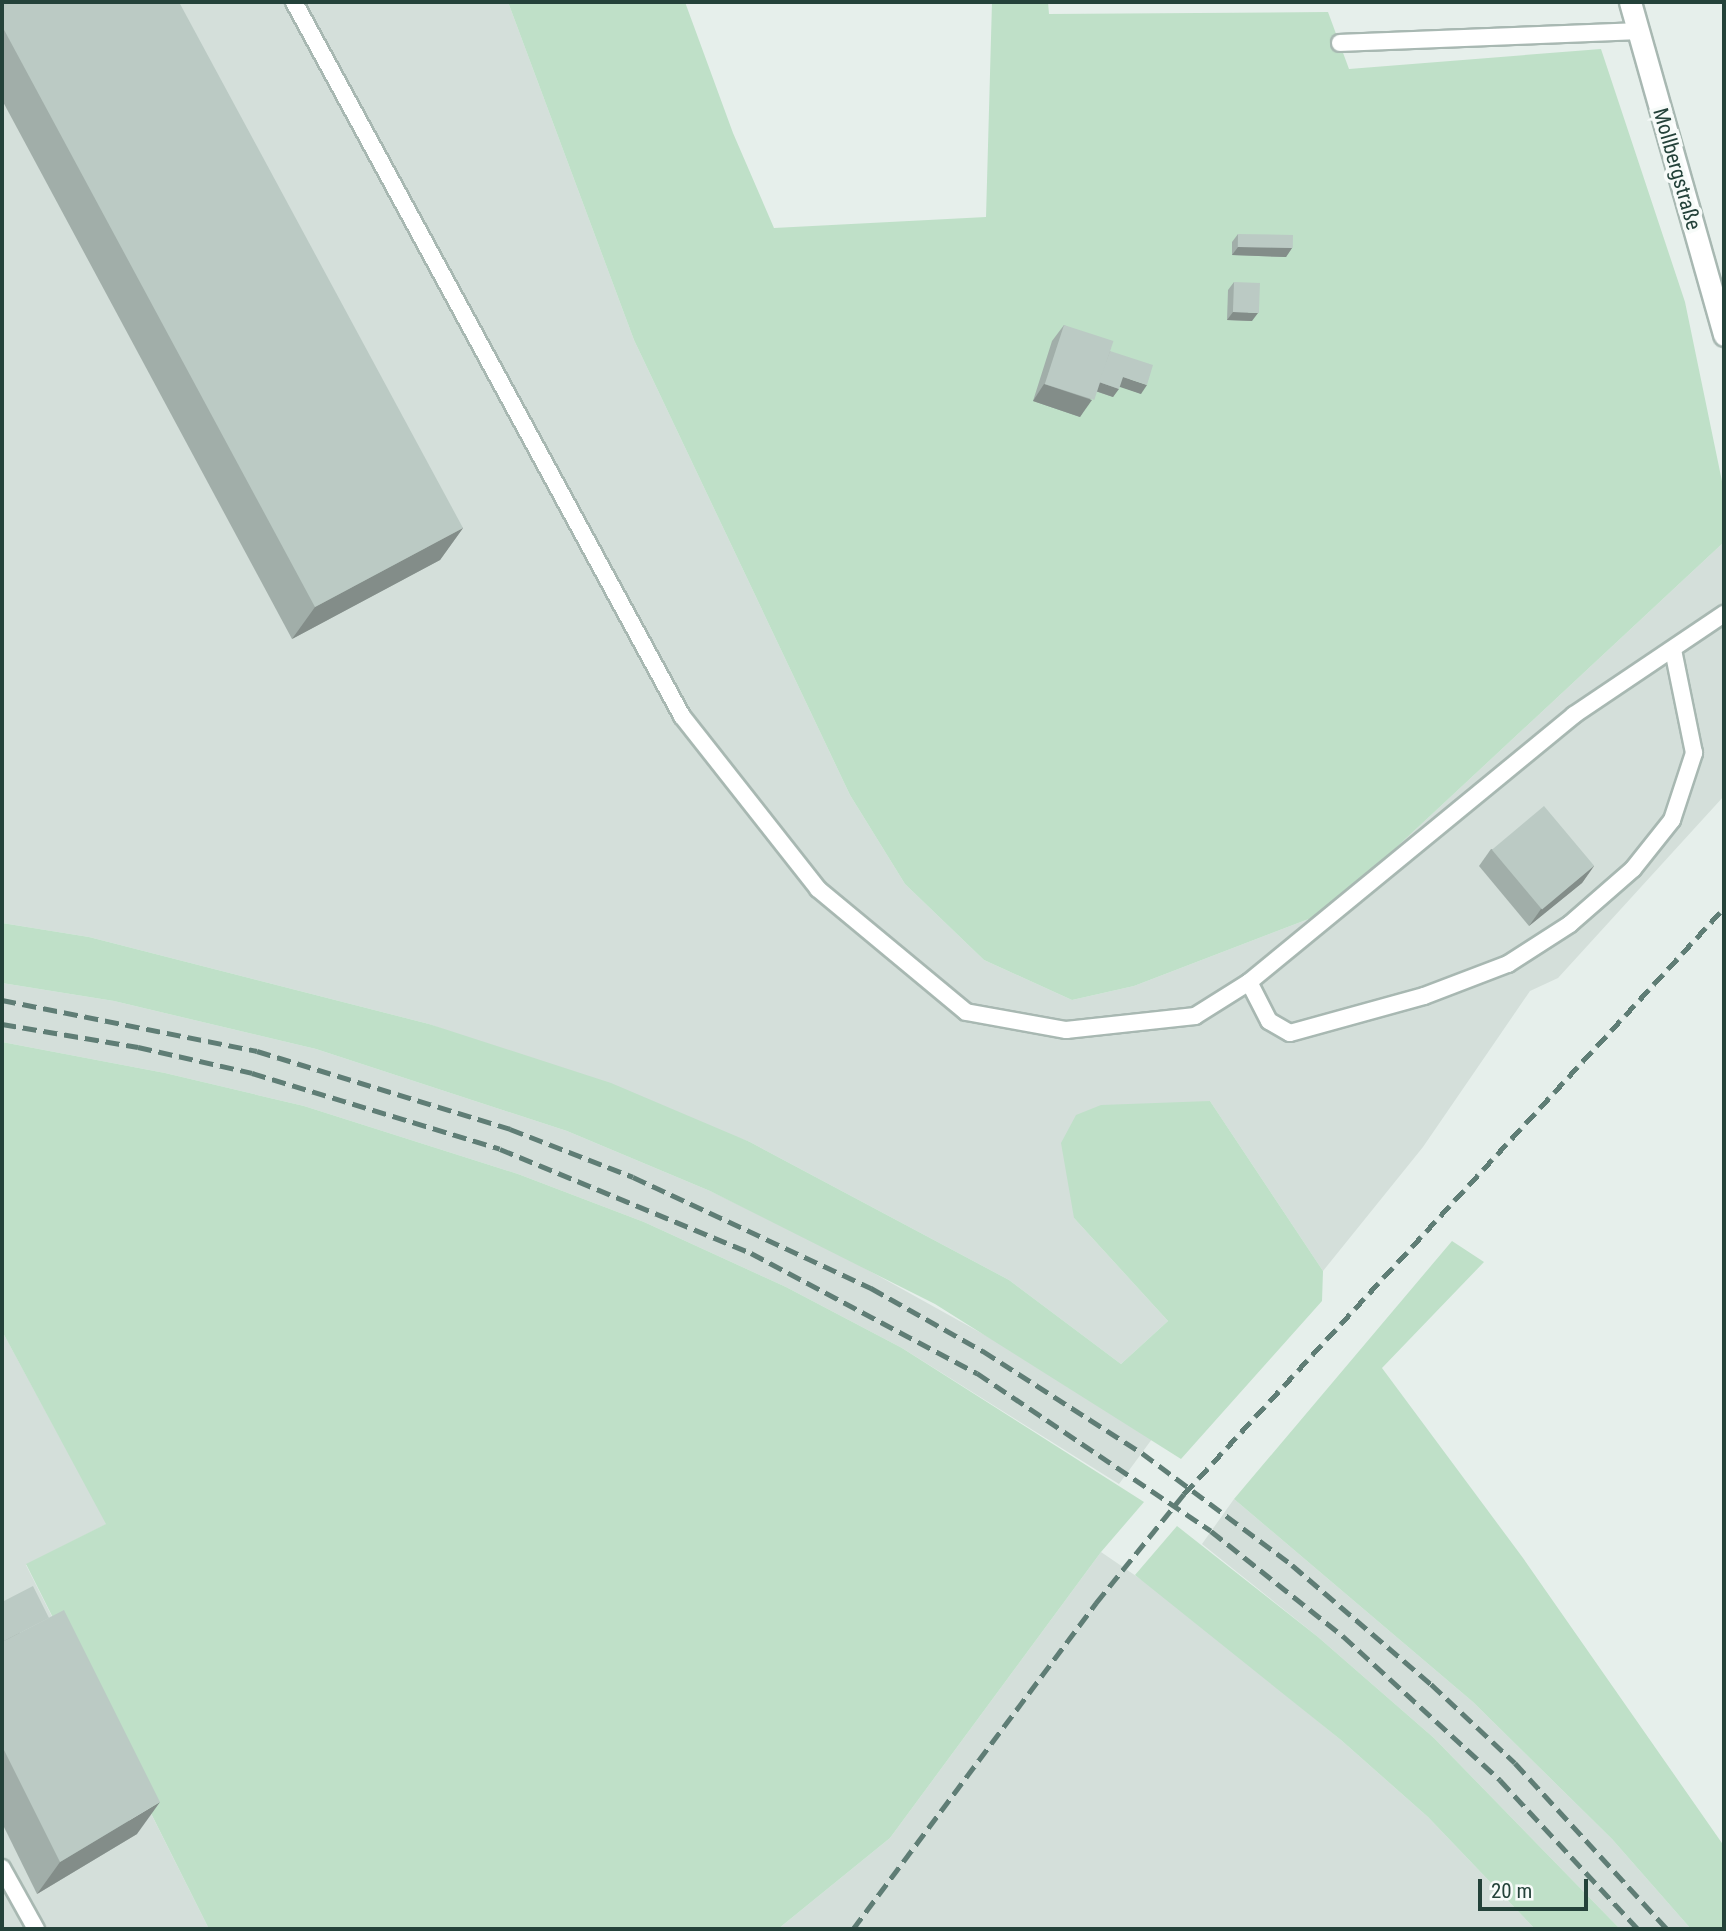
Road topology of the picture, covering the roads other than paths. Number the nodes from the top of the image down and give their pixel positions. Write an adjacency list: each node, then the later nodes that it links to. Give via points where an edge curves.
1 (295, 2): 8 (lane, via 682,716 818,889 966,1012 1066,1030 1195,1016)
2 (1630, 2): 3 (street, Mollbergstraße)
3 (1639, 31): 4 (lane); 5 (street, Mollbergstraße)
4 (1340, 43)
5 (1724, 335)
6 (1724, 614): 7 (lane)
7 (1673, 650): 8 (lane, via 1574,715); 8 (lane, via 1694,753 1672,820 1633,869 1570,924 1508,964 1424,996 1290,1033 1269,1021)
8 (1249, 982)
9 (2, 1868): 10 (lane)
10 (36, 1929)

